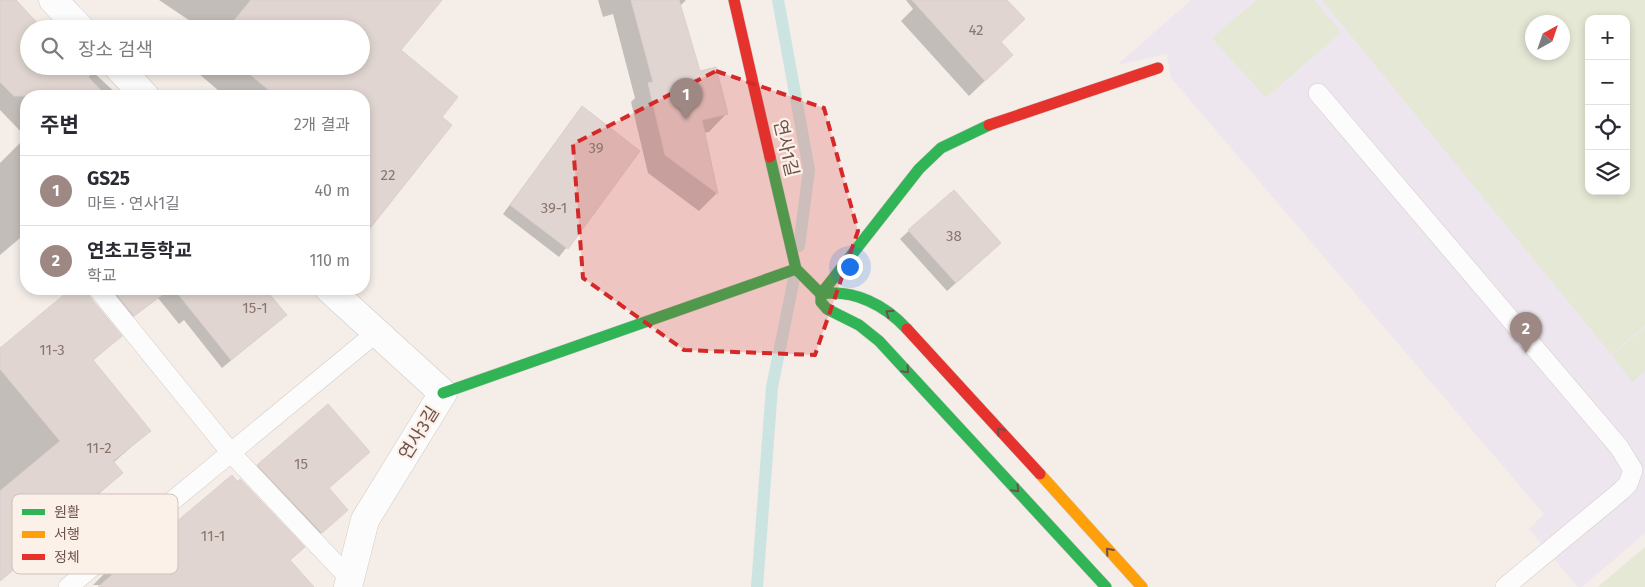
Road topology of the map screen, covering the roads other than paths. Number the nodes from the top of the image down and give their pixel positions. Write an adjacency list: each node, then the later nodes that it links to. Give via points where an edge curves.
1 (53, 0): 3 (street)
2 (734, 0): 8 (street, 연사1길)
3 (72, 20)
4 (1158, 68): 9 (street, via 983,127 941,148 919,169)
5 (125, 75): 6 (street)
6 (139, 90)
7 (1318, 93): 21 (lane, via 1619,447 1633,470 1628,484 1621,491)
8 (796, 269): 9 (street); 13 (street)
9 (821, 294): 19 (street, one-way to 19, via 821,302 827,309 859,325 879,340); 20 (street, one-way to 9, via 898,319 872,301 838,292)
10 (103, 295): 14 (lane)
11 (335, 295): 12 (street, 연사3길)
12 (376, 332): 13 (street, 연사3길); 14 (lane)
13 (443, 393): 17 (street, 연사3길, via 365,520)
14 (231, 453): 15 (lane); 17 (lane)
15 (178, 497)
16 (84, 574): 18 (lane)
17 (349, 583)
18 (68, 587)
19 (1106, 587)
20 (1142, 587)
21 (1505, 587)

